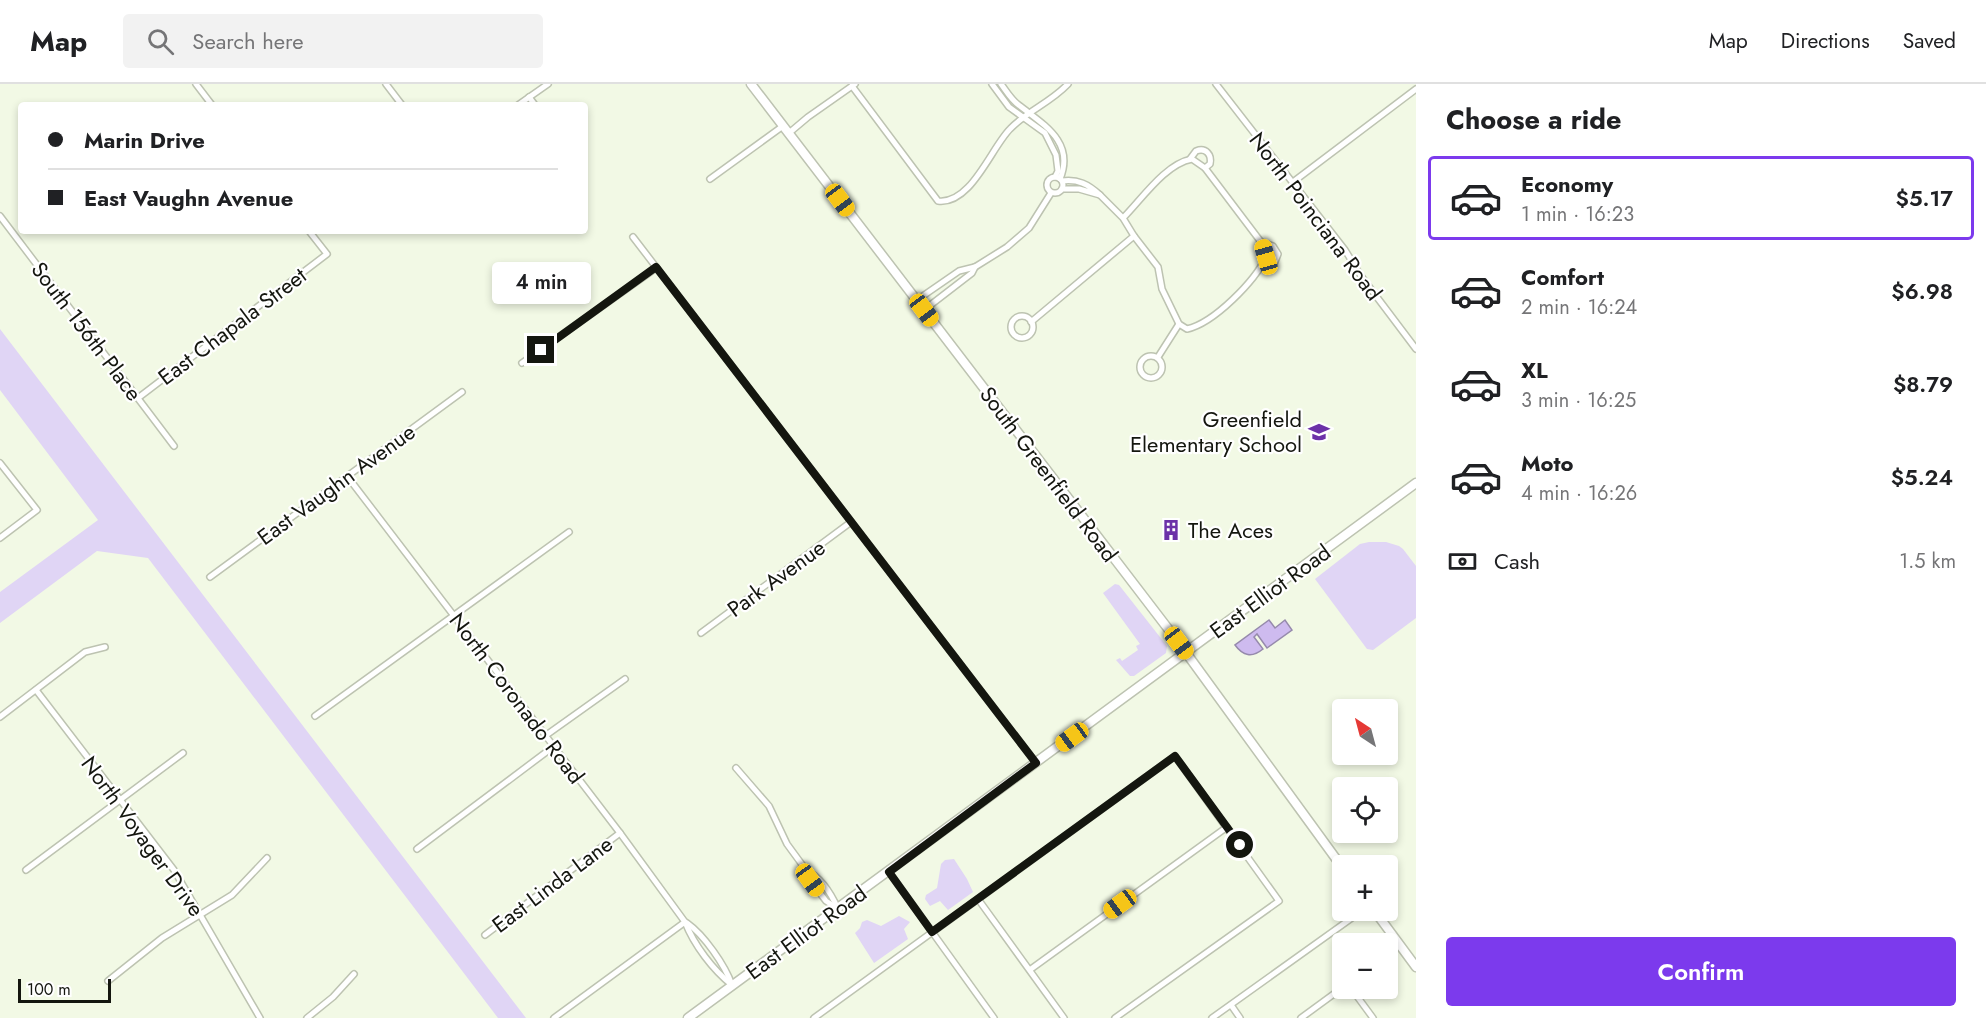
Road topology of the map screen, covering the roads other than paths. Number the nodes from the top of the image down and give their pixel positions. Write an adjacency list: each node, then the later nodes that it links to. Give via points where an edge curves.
1 (196, 84): 12 (street)
2 (386, 84): 13 (street)
3 (548, 84): 11 (street)
4 (751, 84): 18 (main road, South Greenfield Road)
5 (992, 84): 17 (street, via 1009,107)
6 (1001, 84): 16 (street)
7 (1068, 84): 16 (street)
8 (1216, 84): 23 (street, North Poinciana Road)
9 (853, 85): 17 (street, via 938,201 946,202 964,190 980,174 1009,129); 18 (street)
10 (1416, 89): 23 (street)
11 (529, 97): 14 (street); 15 (street)
12 (210, 102)
13 (400, 102)
14 (522, 102)
15 (532, 102)
16 (1030, 114): 17 (street); 22 (street, via 1057,139 1063,172)
17 (1023, 117): 22 (street, via 1045,133 1056,155)
18 (786, 129): 21 (street); 38 (main road, South Greenfield Road)
19 (1191, 159): 20 (street); 20 (street, via 1196,151 1204,150 1211,159); 28 (street, via 1171,167)
20 (1204, 168): 32 (street)
21 (710, 179)
22 (1059, 179): 24 (street); 25 (street, via 1047,183); 26 (street, via 1080,182)
23 (1293, 183): 42 (street, North Poinciana Road)
24 (1062, 189): 25 (street); 26 (street)
25 (1051, 193): 34 (street, via 1029,228)
26 (1100, 195): 28 (street)
27 (0, 216): 46 (street, South 156th Place)
28 (1123, 218): 30 (street)
29 (311, 234): 46 (street, East Chapala Street, via 327,254)
30 (1134, 236): 40 (street); 41 (street, via 1158,267 1162,289)
31 (633, 237): 33 (street)
32 (1261, 242): 35 (street, via 1266,257); 35 (street, via 1273,246 1278,254 1274,264)
33 (656, 267): 44 (street); 51 (street)
34 (975, 267): 36 (street); 37 (street)
35 (1261, 267): 41 (street, via 1233,300 1195,327 1187,329)
36 (945, 280): 37 (street); 38 (street)
37 (952, 289): 39 (street)
38 (916, 300): 39 (main road, South Greenfield Road)
39 (924, 310): 58 (main road, South Greenfield Road)
40 (1031, 322): 40 (street, via 1031,332 1025,337 1013,333 1011,326 1017,317)
41 (1179, 324): 43 (street)
42 (1416, 349)
43 (1158, 357): 43 (street, via 1142,360 1143,375 1151,378 1160,374 1162,363)
44 (522, 363)
45 (462, 392): 49 (street, East Vaughn Avenue)
46 (138, 398): 47 (street, South 156th Place)
47 (174, 446)
48 (0, 463): 53 (street, via 37,510)
49 (347, 476): 54 (street, East Vaughn Avenue); 55 (street, North Coronado Road)
50 (1416, 483): 58 (main road, East Elliot Road)
51 (852, 522): 56 (street, Park Avenue); 66 (street)
52 (570, 532): 55 (street)
53 (0, 538)
54 (210, 578)
55 (454, 616): 61 (street); 63 (street, North Coronado Road)
56 (700, 633)
57 (105, 647): 60 (street, via 85,652)
58 (1186, 653): 66 (main road, East Elliot Road); 72 (main road, South Greenfield Road)
59 (625, 679): 63 (street)
60 (36, 690): 62 (street); 68 (street, North Voyager Drive)
61 (315, 716)
62 (0, 717)
63 (545, 736): 64 (street, North Coronado Road)
64 (553, 747): 70 (street, North Coronado Road); 71 (street)
65 (183, 753): 68 (street)
66 (1036, 763): 75 (main road, East Elliot Road)
67 (736, 768): 77 (street, via 769,806 810,880 826,901)
68 (120, 800): 74 (street); 78 (street, North Voyager Drive, via 174,870)
69 (1227, 827): 76 (street, via 1175,756); 85 (street); 99 (street, via 1279,901)
70 (620, 833): 81 (street, North Coronado Road); 83 (street, East Linda Lane)
71 (417, 849)
72 (1333, 855)
73 (267, 858): 78 (street, via 232,895)
74 (26, 870)
75 (889, 872): 77 (main road, East Elliot Road); 82 (street)
76 (978, 899): 82 (street); 85 (street)
77 (838, 909): 88 (main road, East Elliot Road)
78 (201, 915): 87 (street, via 162,938); 92 (street, North Voyager Drive)
79 (1348, 921): 91 (street)
80 (1382, 921): 84 (main road)
81 (685, 922): 88 (street, North Coronado Road, via 695,929 728,972); 94 (street)
82 (932, 932): 96 (street); 97 (street)
83 (485, 935)
84 (1416, 968)
85 (1031, 969): 98 (street)
86 (354, 974): 93 (street)
87 (108, 981)
88 (732, 985): 95 (main road, East Elliot Road)
89 (1332, 995): 102 (street)
90 (1359, 999): 103 (street)
91 (1230, 1005): 100 (street); 101 (street)
92 (260, 1018)
93 (307, 1018)
94 (554, 1018)
95 (688, 1018)
96 (814, 1018)
97 (993, 1018)
98 (1064, 1018)
99 (1115, 1018)
100 (1212, 1018)
101 (1240, 1018)
102 (1301, 1018)
103 (1373, 1018)

